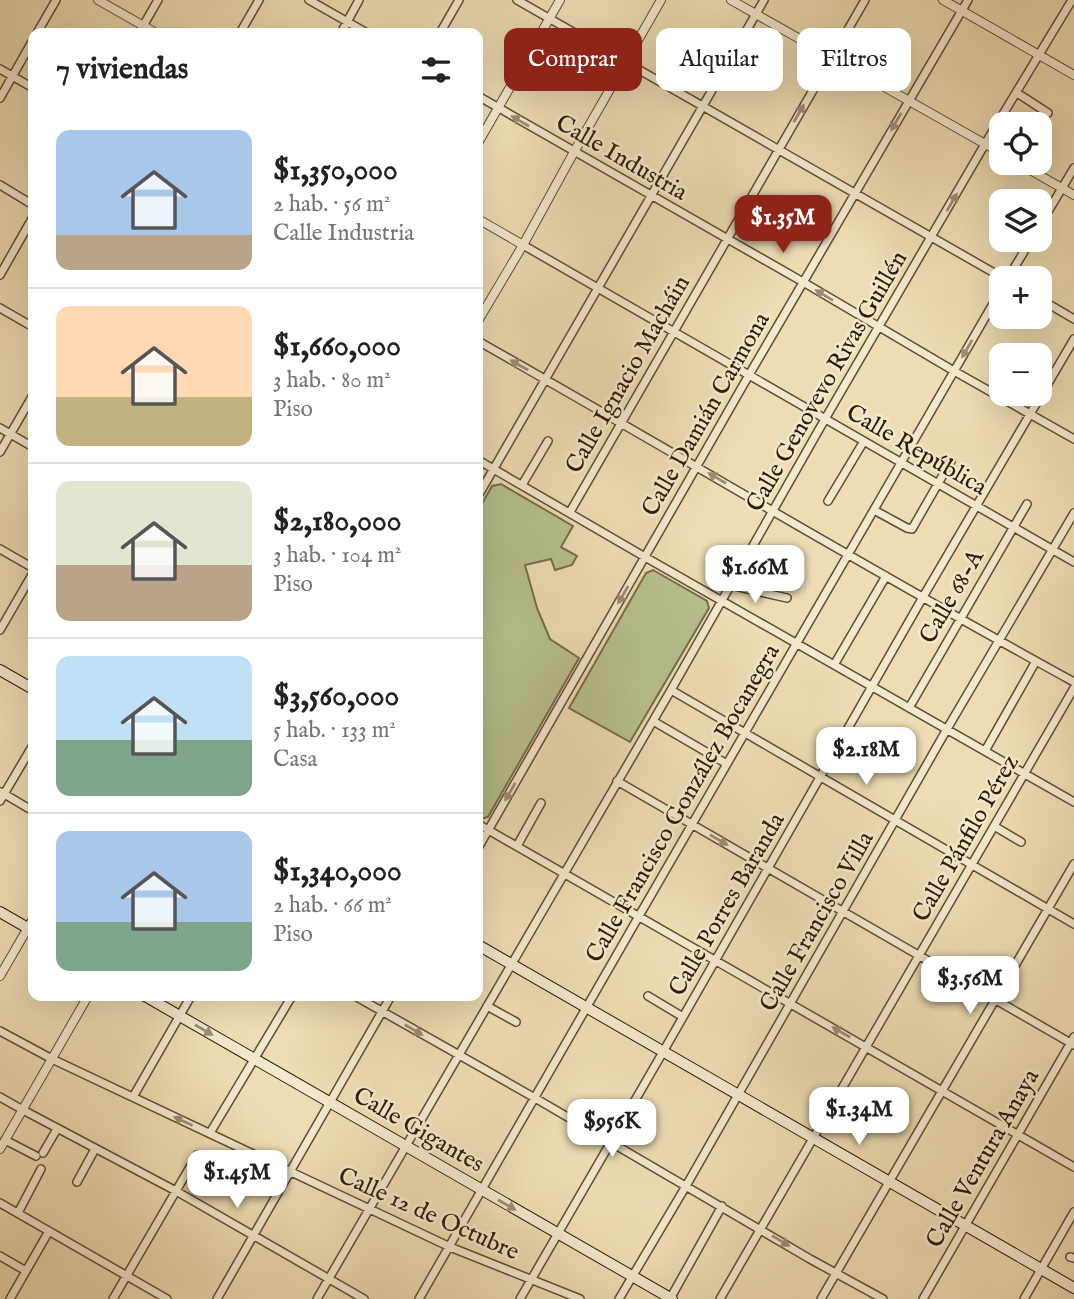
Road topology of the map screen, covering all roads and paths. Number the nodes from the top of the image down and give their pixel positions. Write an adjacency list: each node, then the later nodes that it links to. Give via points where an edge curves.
1 (56, 0): 21 (street)
2 (98, 0): 22 (street)
3 (158, 0): 23 (street)
4 (259, 0): 24 (street)
5 (309, 0): 20 (street)
6 (359, 0): 20 (street)
7 (459, 0): 27 (street)
8 (517, 0): 19 (street)
9 (560, 0): 19 (street)
10 (662, 0): 30 (street)
11 (731, 0): 18 (street)
12 (764, 0): 18 (street)
13 (865, 0): 29 (street, Calle Ignacio Macháin)
14 (943, 0): 17 (street)
15 (968, 0): 17 (street, Calle Damián Carmona)
16 (1072, 0): 33 (street, Calle Genovevo Rivas Guillén)
17 (961, 11): 33 (street); 45 (street, Calle Damián Carmona)
18 (755, 14): 31 (street); 46 (street)
19 (550, 18): 28 (street); 47 (street)
20 (347, 22): 25 (street); 26 (street)
21 (40, 28)
22 (138, 28)
23 (142, 28)
24 (243, 28)
25 (344, 28)
26 (358, 28)
27 (443, 28)
28 (567, 28)
29 (849, 28)
30 (642, 34)
31 (797, 38)
32 (28, 49): 37 (street)
33 (1040, 55): 36 (street); 42 (street, Calle Genovevo Rivas Guillén)
34 (0, 69): 37 (street)
35 (642, 71): 46 (street)
36 (1074, 75)
37 (13, 76): 38 (street); 43 (street)
38 (28, 85)
39 (609, 91): 53 (street)
40 (812, 91): 52 (street, Calle Ignacio Macháin, one-way to 40)
41 (889, 91): 45 (street)
42 (1017, 93): 48 (street); 50 (street, Calle Genovevo Rivas Guillén)
43 (0, 98)
44 (483, 99): 47 (street, Calle Industria)
45 (908, 102): 50 (street); 58 (street, Calle Damián Carmona, one-way to 58)
46 (702, 106): 52 (street); 59 (street)
47 (498, 108): 49 (street); 53 (street, Calle Industria, one-way to 47)
48 (1046, 112)
49 (483, 134)
50 (985, 144): 51 (street); 65 (street, Calle Genovevo Rivas Guillén, one-way to 50)
51 (989, 146)
52 (778, 148): 58 (street); 66 (street, Calle Ignacio Macháin)
53 (574, 152): 59 (street, Calle Industria); 67 (street)
54 (1074, 168): 57 (street)
55 (1039, 175): 57 (street)
56 (0, 186): 61 (street)
57 (1062, 188): 60 (street); 62 (street)
58 (855, 193): 65 (street); 70 (street, Calle Damián Carmona)
59 (651, 195): 66 (street, Calle Industria); 71 (street)
60 (1074, 195)
61 (28, 202)
62 (1052, 205)
63 (483, 222): 67 (street)
64 (28, 226): 69 (street)
65 (932, 237): 68 (street); 78 (street, Calle Genovevo Rivas Guillén)
66 (726, 239): 70 (street, Calle Industria); 79 (street, Calle Ignacio Macháin)
67 (523, 245): 71 (street, Calle República); 75 (street)
68 (989, 270)
69 (0, 275)
70 (803, 282): 78 (street, Calle Industria, one-way to 70); 83 (street, Calle Damián Carmona)
71 (598, 288): 79 (street, Calle República); 84 (street)
72 (1052, 306): 76 (street)
73 (0, 308): 77 (street)
74 (989, 311): 82 (street, Calle Francisco González Bocanegra, one-way to 82)
75 (483, 313)
76 (1074, 319)
77 (28, 324)
78 (878, 327): 82 (street, Calle Industria); 87 (street, Calle Genovevo Rivas Guillén)
79 (674, 331): 83 (street, Calle República); 88 (street, Calle Ignacio Macháin)
80 (1074, 339): 86 (street, Calle Porres Baranda)
81 (483, 344): 84 (street, one-way to 81)
82 (954, 371): 86 (street, Calle Industria); 97 (street, Calle Francisco González Bocanegra)
83 (749, 375): 87 (street, Calle República); 99 (street, Calle Damián Carmona)
84 (545, 379): 88 (street); 100 (street)
85 (28, 403): 90 (street)
86 (1029, 414): 91 (street, Calle Industria); 106 (street, Calle Porres Baranda)
87 (825, 419): 93 (street, Calle República); 107 (street, Calle Genovevo Rivas Guillén)
88 (622, 423): 99 (street); 109 (street, Calle Ignacio Macháin)
89 (0, 428): 90 (street)
90 (10, 434): 94 (street); 95 (street)
91 (1074, 439)
92 (548, 441): 102 (street)
93 (864, 441): 97 (street, Calle República); 104 (street)
94 (28, 444)
95 (0, 452)
96 (951, 461): 101 (street)
97 (901, 462): 101 (street, Calle República); 108 (street, Calle Francisco González Bocanegra)
98 (483, 463): 100 (street)
99 (697, 466): 107 (street, one-way to 99); 115 (street, Calle Damián Carmona)
100 (493, 468): 102 (street); 103 (street)
101 (938, 484): 106 (street, Calle República); 108 (street, via 911,529)
102 (522, 485): 109 (street)
103 (483, 487)
104 (828, 501)
105 (1027, 504): 111 (street, Calle 68-A)
106 (976, 506): 111 (street, Calle República); 121 (street, Calle Porres Baranda)
107 (773, 510): 114 (street); 120 (street, Calle Genovevo Rivas Guillén)
108 (874, 510): 114 (street, Calle Francisco González Bocanegra)
109 (570, 512): 115 (street)
110 (1074, 513): 113 (street, Calle Francisco Villa)
111 (1013, 527): 113 (street, Calle República); 124 (street, Calle 68-A)
112 (0, 549): 117 (street)
113 (1053, 550): 116 (street, Calle República); 126 (street, Calle Francisco Villa)
114 (848, 555): 118 (street); 127 (street, Calle Francisco González Bocanegra)
115 (645, 557): 123 (street); 154 (street, Calle Damián Carmona, one-way to 154)
116 (1074, 562)
117 (28, 565)
118 (886, 576): 121 (street); 129 (street)
119 (28, 582): 125 (street)
120 (730, 585): 122 (street); 123 (street, Calle Genovevo Rivas Guillén)
121 (923, 597): 124 (street); 133 (street, Calle Porres Baranda)
122 (787, 598)
123 (721, 600): 127 (street); 135 (street, Calle Genovevo Rivas Guillén)
124 (961, 619): 126 (street); 136 (street, Calle 68-A)
125 (0, 630)
126 (999, 641): 128 (street); 138 (street, Calle Francisco Villa)
127 (797, 643): 129 (street); 139 (street, Calle Francisco González Bocanegra)
128 (1036, 661): 131 (street); 140 (street)
129 (834, 665): 133 (street)
130 (0, 670): 132 (main road)
131 (1074, 682)
132 (28, 686)
133 (872, 687): 136 (street); 144 (street, Calle Porres Baranda)
134 (1074, 688): 143 (street, Calle Pánfilo Pérez)
135 (671, 690): 137 (street, Calle Genovevo Rivas Guillén); 139 (street)
136 (909, 708): 138 (street)
137 (653, 721): 142 (street); 145 (street, Calle Genovevo Rivas Guillén)
138 (947, 729): 140 (street); 150 (street, Calle Francisco Villa)
139 (745, 733): 142 (street, Calle Francisco González Bocanegra); 144 (street)
140 (985, 751): 143 (street)
141 (28, 753): 146 (street)
142 (727, 764): 151 (street, Calle Francisco González Bocanegra)
143 (1024, 774): 147 (street); 152 (street, Calle Pánfilo Pérez)
144 (821, 777): 150 (street); 160 (street, Calle Porres Baranda)
145 (617, 781): 151 (street); 161 (street, Calle Genovevo Rivas Guillén)
146 (1, 796): 149 (street)
147 (1074, 802)
148 (541, 803): 157 (street)
149 (28, 809)
150 (896, 820): 159 (street); 164 (street, Calle Francisco Villa)
151 (692, 824): 160 (street, one-way to 160); 165 (street, Calle Francisco González Bocanegra)
152 (995, 826): 156 (street); 159 (street, Calle Pánfilo Pérez)
153 (483, 827): 154 (street)
154 (488, 830): 155 (street, Calle Damián Carmona); 157 (street)
155 (483, 839)
156 (1021, 842)
157 (517, 846): 161 (street)
158 (1074, 864): 162 (street)
159 (972, 865): 162 (street); 170 (street, Calle Pánfilo Pérez)
160 (769, 869): 164 (street); 171 (street, Calle Porres Baranda)
161 (564, 873): 165 (street); 172 (street, Calle Genovevo Rivas Guillén)
162 (1048, 909): 166 (street); 175 (street)
163 (0, 912): 167 (main road)
164 (844, 912): 170 (street); 182 (street, Calle Francisco Villa)
165 (639, 916): 171 (street); 184 (street, Calle Francisco González Bocanegra)
166 (1074, 924)
167 (28, 925)
168 (28, 931): 173 (street)
169 (483, 948): 172 (main road)
170 (919, 956): 175 (street); 191 (street, Calle Pánfilo Pérez)
171 (715, 960): 182 (street); 187 (street, Calle Porres Baranda)
172 (511, 964): 183 (street, Calle Genovevo Rivas Guillén); 184 (main road)
173 (0, 976)
174 (648, 996): 187 (street)
175 (995, 1000): 190 (street); 196 (street)
176 (85, 1001): 194 (street)
177 (154, 1001): 186 (main road, Calle Gigantes)
178 (188, 1001): 186 (street)
179 (289, 1001): 195 (street)
180 (363, 1001): 185 (street)
181 (388, 1001): 185 (street)
182 (791, 1004): 191 (street, one-way to 182); 197 (street, Calle Francisco Villa)
183 (487, 1006): 188 (street); 193 (street, Calle Genovevo Rivas Guillén)
184 (586, 1008): 192 (main road); 200 (street, Calle Francisco González Bocanegra)
185 (382, 1012): 193 (street, one-way to 193); 201 (street)
186 (179, 1016): 195 (main road, Calle Gigantes, one-way to 195); 199 (street)
187 (683, 1017): 192 (street, Calle Porres Baranda)
188 (516, 1022)
189 (0, 1031): 194 (street, Calle 12 de Octubre)
190 (1073, 1042): 205 (street, Calle Ventura Anaya)
191 (867, 1047): 196 (street); 206 (street, Calle Pánfilo Pérez)
192 (663, 1052): 197 (main road); 208 (street, Calle Porres Baranda)
193 (458, 1055): 200 (street); 209 (street, Calle Genovevo Rivas Guillén)
194 (52, 1059): 199 (street, Calle 12 de Octubre); 202 (street)
195 (254, 1059): 201 (main road, Calle Gigantes); 204 (street)
196 (942, 1091): 205 (street); 217 (street)
197 (738, 1095): 206 (main road); 218 (street, Calle Francisco Villa)
198 (0, 1097): 202 (street)
199 (133, 1097): 204 (street, Calle 12 de Octubre, one-way to 199)
200 (535, 1098): 208 (street); 219 (street, Calle Francisco González Bocanegra)
201 (331, 1102): 209 (main road, Calle Gigantes); 215 (street)
202 (23, 1110): 203 (street); 207 (street)
203 (57, 1129): 207 (street, via 40,1155); 211 (street)
204 (210, 1133): 215 (street, Calle 12 de Octubre)
205 (1018, 1134): 213 (street); 226 (street, Calle Ventura Anaya)
206 (814, 1139): 217 (main road); 227 (street, Calle Pánfilo Pérez)
207 (5, 1140): 210 (street)
208 (611, 1142): 218 (street); 229 (street, Calle Porres Baranda)
209 (406, 1146): 219 (main road, Calle Gigantes); 223 (street, Calle Genovevo Rivas Guillén)
210 (0, 1149)
211 (95, 1149): 216 (street); 220 (street)
212 (197, 1155): 220 (street)
213 (1074, 1167)
214 (41, 1169): 225 (street)
215 (291, 1172): 223 (street, Calle 12 de Octubre); 230 (street)
216 (77, 1182)
217 (889, 1182): 226 (main road); 235 (street)
218 (686, 1186): 222 (street); 237 (street, Calle Francisco Villa)
219 (481, 1190): 229 (main road, Calle Gigantes, one-way to 229); 231 (street, Calle Francisco González Bocanegra)
220 (176, 1191): 230 (street); 236 (street)
221 (0, 1203): 225 (street)
222 (722, 1206): 227 (street); 251 (street)
223 (369, 1209): 231 (street, Calle 12 de Octubre); 238 (street, Calle Genovevo Rivas Guillén)
224 (1074, 1212): 233 (street)
225 (18, 1213): 228 (street)
226 (965, 1226): 233 (main road); 255 (street, Calle Ventura Anaya)
227 (761, 1229): 235 (street, one-way to 235); 252 (street, Calle Pánfilo Pérez)
228 (49, 1231): 234 (street); 236 (street)
229 (558, 1233): 237 (main road, Calle Gigantes); 239 (street, Calle Porres Baranda)
230 (253, 1235): 238 (street); 244 (street)
231 (450, 1247): 239 (street, Calle 12 de Octubre); 247 (street, Calle Francisco González Bocanegra)
232 (0, 1256): 234 (street)
233 (1041, 1270): 240 (main road); 256 (street)
234 (26, 1271): 241 (street)
235 (836, 1273): 253 (street); 254 (street)
236 (126, 1275): 242 (street); 243 (street)
237 (632, 1276): 250 (street, Calle Francisco Villa); 251 (main road, Calle Gigantes)
238 (329, 1279): 245 (street, Calle Genovevo Rivas Guillén); 246 (street)
239 (531, 1279): 248 (street, Calle Porres Baranda); 249 (street, Calle 12 de Octubre)
240 (1074, 1288)
241 (10, 1299)
242 (113, 1299)
243 (167, 1299)
244 (217, 1299)
245 (317, 1299)
246 (364, 1299)
247 (419, 1299)
248 (520, 1299)
249 (580, 1299)
250 (619, 1299)
251 (671, 1299)
252 (720, 1299)
253 (821, 1299)
254 (883, 1299)
255 (923, 1299)
256 (1024, 1299)

